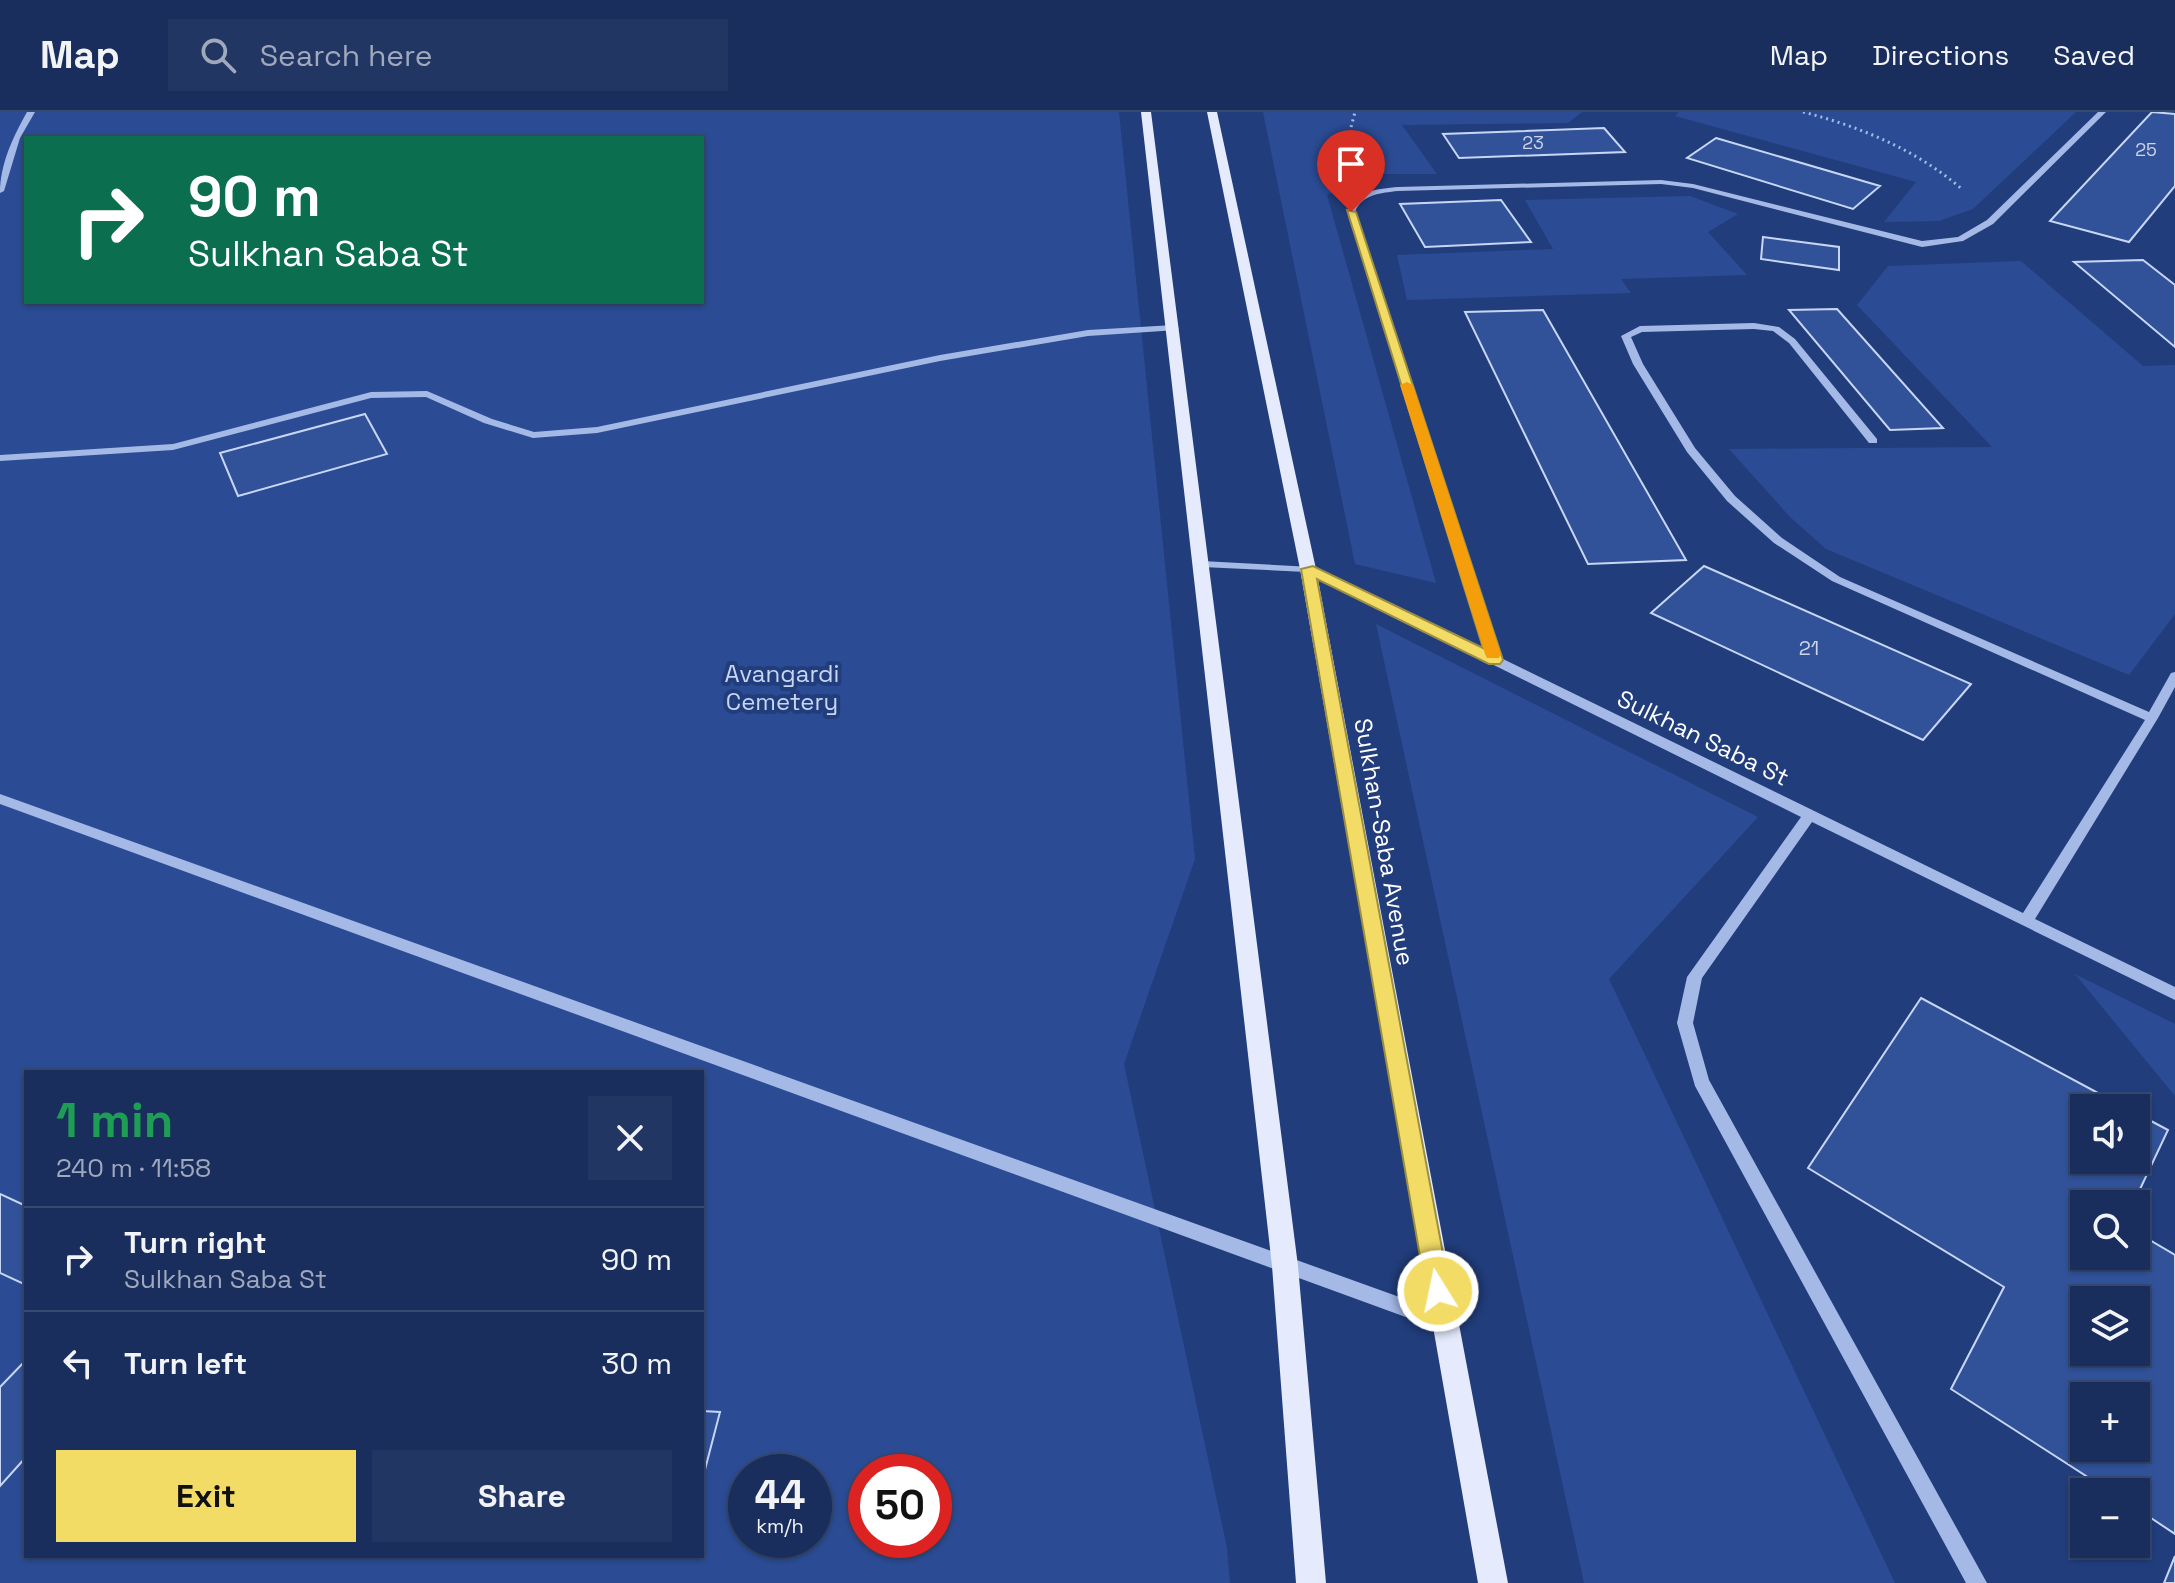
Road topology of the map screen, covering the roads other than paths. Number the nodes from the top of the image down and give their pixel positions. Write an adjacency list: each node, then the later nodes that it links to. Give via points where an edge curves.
1 (31, 112): 5 (street, via 16,138)
2 (1146, 112): 6 (main road)
3 (1212, 112): 10 (main road, Sulkhan-Saba Avenue)
4 (2102, 112): 11 (street, via 1999,213 1960,239 1922,244 1661,182 1398,189 1361,196 1351,212)
5 (0, 191)
6 (1174, 328): 8 (street, via 1088,333 940,358 597,430 533,435 427,394 371,395 173,447); 9 (main road)
7 (1873, 441): 13 (street, via 1792,341 1776,329 1640,329 1626,336 1681,440 1724,493 1788,551 1836,579)
8 (0, 458)
9 (1202, 564): 10 (street, Sulkhan Saba St); 18 (main road)
10 (1308, 569): 11 (street, Sulkhan Saba St); 19 (main road, Sulkhan-Saba Avenue)
11 (1495, 660): 15 (street, Sulkhan Saba St)
12 (2175, 676): 13 (street)
13 (2152, 718): 16 (street)
14 (0, 799): 18 (street)
15 (1810, 815): 16 (street, Sulkhan Saba St); 22 (street, via 1695,977 1685,1023 1701,1081)
16 (2026, 921): 17 (street, Sulkhan Saba St)
17 (2175, 994)
18 (1285, 1266): 19 (street); 20 (main road)
19 (1444, 1322): 21 (main road, Sulkhan-Saba Avenue)
20 (1311, 1583)
21 (1493, 1583)
22 (1977, 1583)

